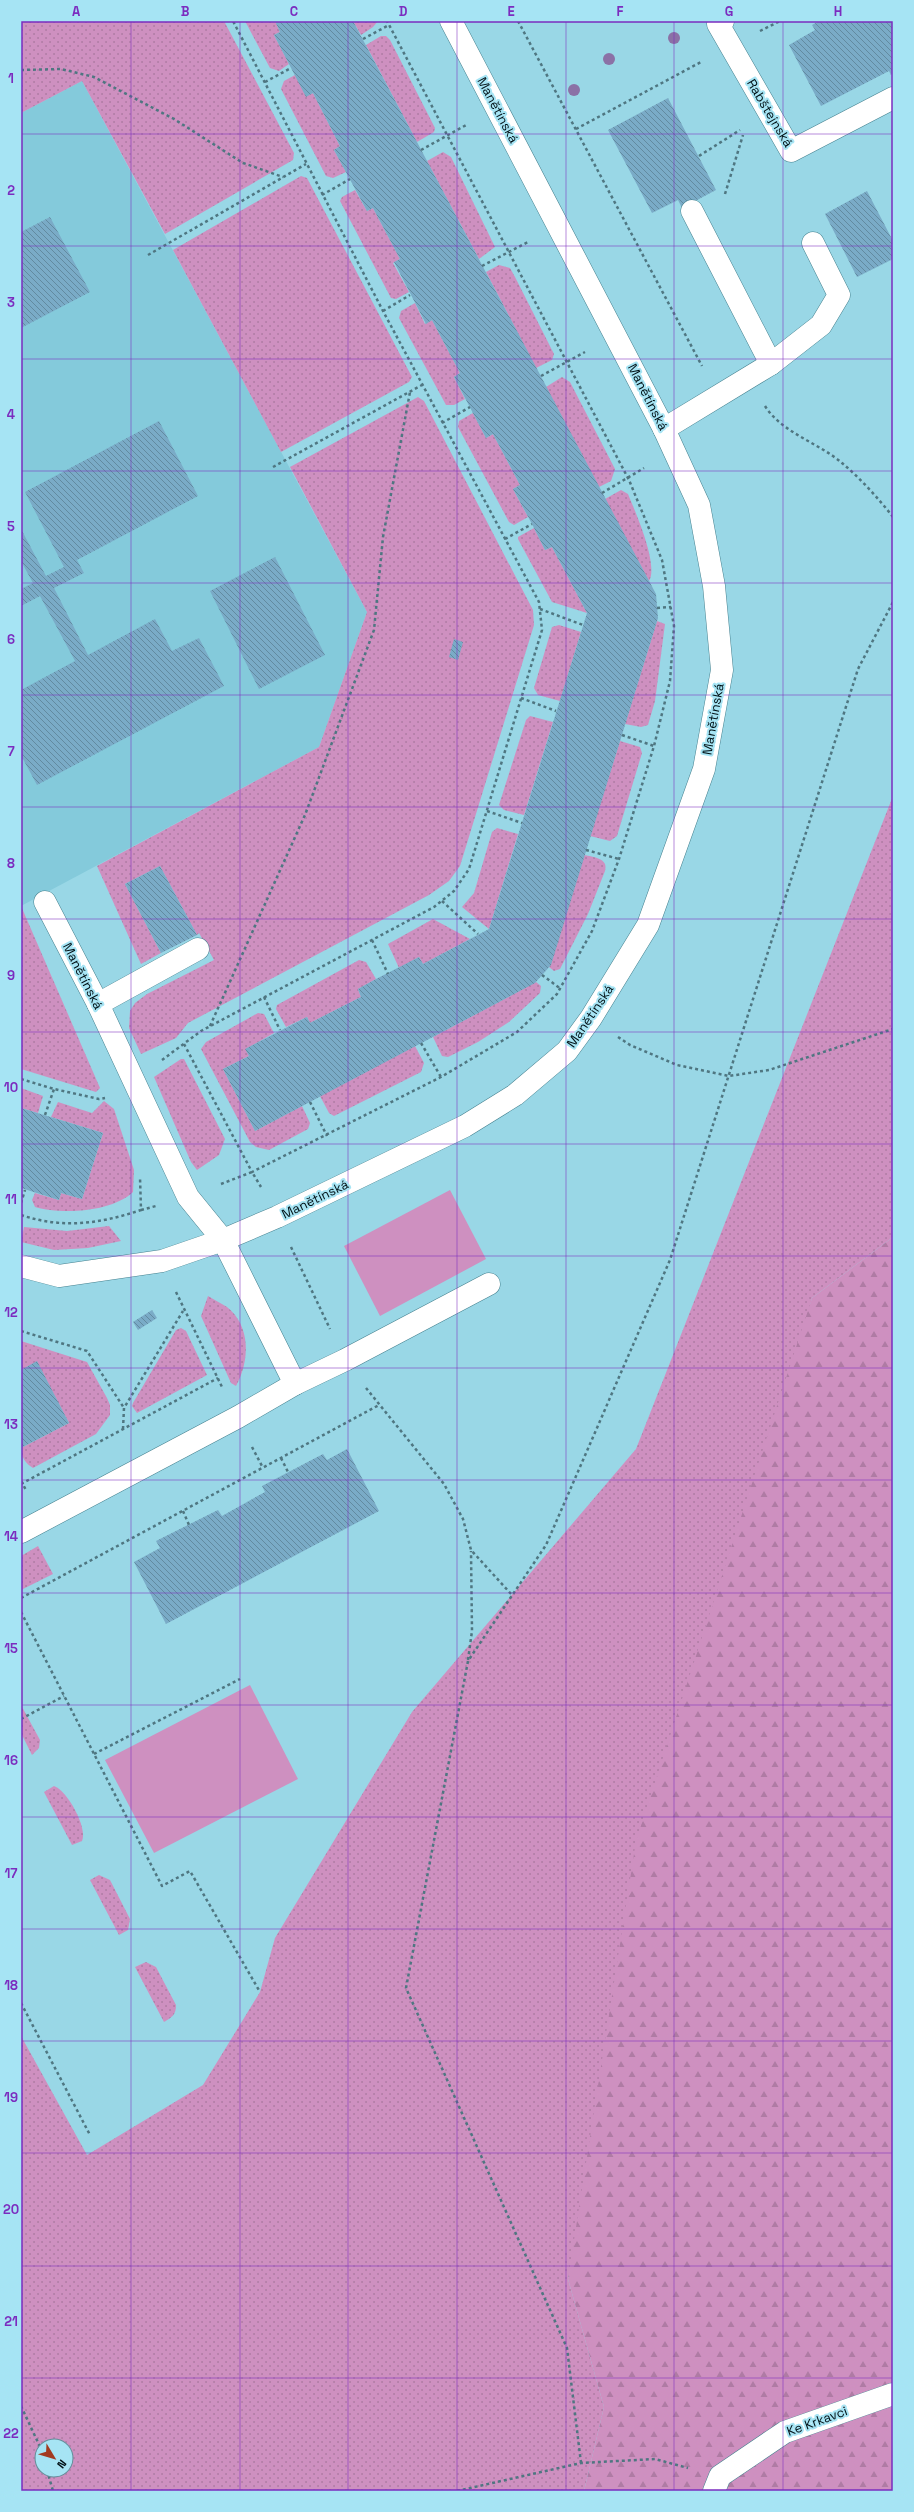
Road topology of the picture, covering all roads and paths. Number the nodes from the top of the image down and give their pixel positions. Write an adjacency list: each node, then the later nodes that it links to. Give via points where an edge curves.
1 (233, 21): 12 (path)
2 (386, 21): 7 (path)
3 (451, 21): 39 (street, Manětínská)
4 (518, 21): 14 (path)
5 (723, 21): 9 (street, Rabštejnská, via 718,24)
6 (780, 21): 9 (path)
7 (389, 26): 8 (path); 15 (path)
8 (363, 39)
9 (731, 46): 13 (street, Rabštejnská, via 791,151); 14 (path)
10 (291, 68): 12 (path)
11 (21, 70): 19 (path, via 61,69 94,77 174,119 243,163)
12 (266, 82): 18 (path)
13 (893, 98)
14 (576, 129): 35 (path)
15 (447, 136): 16 (path); 25 (path)
16 (421, 150)
17 (698, 156): 21 (path, via 746,127)
18 (306, 164): 19 (path); 22 (path)
19 (283, 177): 26 (path)
20 (350, 179): 22 (path)
21 (725, 194)
22 (322, 195): 29 (path)
23 (692, 211): 31 (street)
24 (813, 243): 31 (street, via 839,296 821,325)
25 (508, 252): 27 (path); 30 (path)
26 (148, 255)
27 (482, 266)
28 (410, 295): 29 (path)
29 (383, 311): 33 (path)
30 (566, 362): 32 (path); 41 (path)
31 (771, 364): 35 (street)
32 (541, 376)
33 (422, 385): 34 (path); 38 (path)
34 (410, 392): 40 (path); 69 (path, via 383,537 374,630 306,815)
35 (718, 395): 39 (street)
36 (762, 400): 43 (path, via 779,420 842,463)
37 (470, 407): 38 (path)
38 (442, 423): 45 (path)
39 (664, 429): 88 (street, Manětínská, via 699,505 714,586 722,670 704,769 648,925 591,1018 567,1051 515,1095 465,1126)
40 (273, 467)
41 (627, 478): 42 (path); 47 (path, via 662,560)
42 (602, 493)
43 (893, 517)
44 (532, 524): 45 (path)
45 (505, 539): 49 (path, via 539,602)
46 (893, 602): 75 (path, via 858,669)
47 (671, 607): 48 (path); 54 (path, via 674,626 670,681)
48 (657, 608)
49 (540, 609): 50 (path); 51 (path, via 542,630)
50 (583, 625)
51 (521, 698): 52 (path); 55 (path)
52 (556, 711)
53 (622, 735): 54 (path)
54 (654, 746): 58 (path)
55 (487, 811): 56 (path); 59 (path, via 469,869 454,891)
56 (522, 823)
57 (586, 850): 58 (path)
58 (619, 858): 66 (path, via 592,931)
59 (442, 901): 61 (path); 62 (path)
60 (45, 902): 68 (street, Manětínská)
61 (478, 934)
62 (372, 940): 64 (path); 67 (path)
63 (198, 949): 68 (street)
64 (388, 974)
65 (542, 975): 66 (path)
66 (561, 989): 76 (path, via 517,1032)
67 (264, 997): 69 (path); 71 (path)
68 (98, 1004): 78 (street, Manětínská)
69 (210, 1026): 74 (path)
70 (893, 1029): 75 (path, via 769,1070)
71 (280, 1030)
72 (611, 1033): 75 (path, via 630,1045 677,1065)
73 (421, 1043): 76 (path)
74 (184, 1044): 78 (path); 83 (path)
75 (730, 1076): 110 (path, via 670,1260 546,1545)
76 (441, 1077): 82 (path)
77 (21, 1079): 79 (path)
78 (133, 1081): 79 (path, via 112,1097 99,1099); 89 (street, Manětínská, via 188,1197)
79 (54, 1089): 81 (path)
80 (310, 1102): 82 (path)
81 (45, 1115)
82 (327, 1136): 83 (path)
83 (252, 1172): 88 (path)
84 (140, 1176): 87 (path, via 141,1210 125,1216 76,1225 42,1222)
85 (26, 1190): 86 (path)
86 (21, 1203)
87 (21, 1215)
88 (277, 1217): 89 (street, Manětínská); 95 (path)
89 (223, 1240): 90 (street, Manětínská); 97 (street)
90 (162, 1261): 91 (street, Manětínská, via 59,1276); 93 (path)
91 (21, 1266)
92 (489, 1284): 95 (street)
93 (184, 1310): 96 (path); 99 (path)
94 (21, 1331): 99 (path, via 87,1351)
95 (345, 1360): 97 (street); 98 (path)
96 (218, 1378): 100 (path); 101 (path)
97 (295, 1384): 100 (street)
98 (379, 1405): 102 (path); 109 (path, via 444,1484 463,1519)
99 (124, 1408): 101 (path)
100 (238, 1417): 103 (path); 108 (street)
101 (123, 1430): 105 (path)
102 (281, 1458): 103 (path); 104 (path)
103 (263, 1468): 106 (path)
104 (288, 1472)
105 (21, 1484)
106 (183, 1511): 107 (path); 111 (path)
107 (189, 1525)
108 (21, 1532)
109 (471, 1550): 110 (path); 113 (path, via 472,1631)
110 (512, 1595): 113 (path)
111 (21, 1598)
112 (21, 1612): 115 (path)
113 (468, 1661): 124 (path, via 406,1988 567,2348)
114 (240, 1679): 117 (path)
115 (64, 1696): 116 (path); 117 (path)
116 (21, 1719)
117 (94, 1754): 118 (path, via 162,1886 190,1871)
118 (260, 1992)
119 (21, 2003): 120 (path)
120 (90, 2135)
121 (893, 2394): 126 (street, Ke Krkavci, via 784,2432)
122 (21, 2406): 123 (path)
123 (36, 2438)
124 (581, 2463): 126 (path, via 655,2459); 128 (path)
125 (50, 2478): 127 (path)
126 (717, 2484)
127 (54, 2491)
128 (457, 2491)

